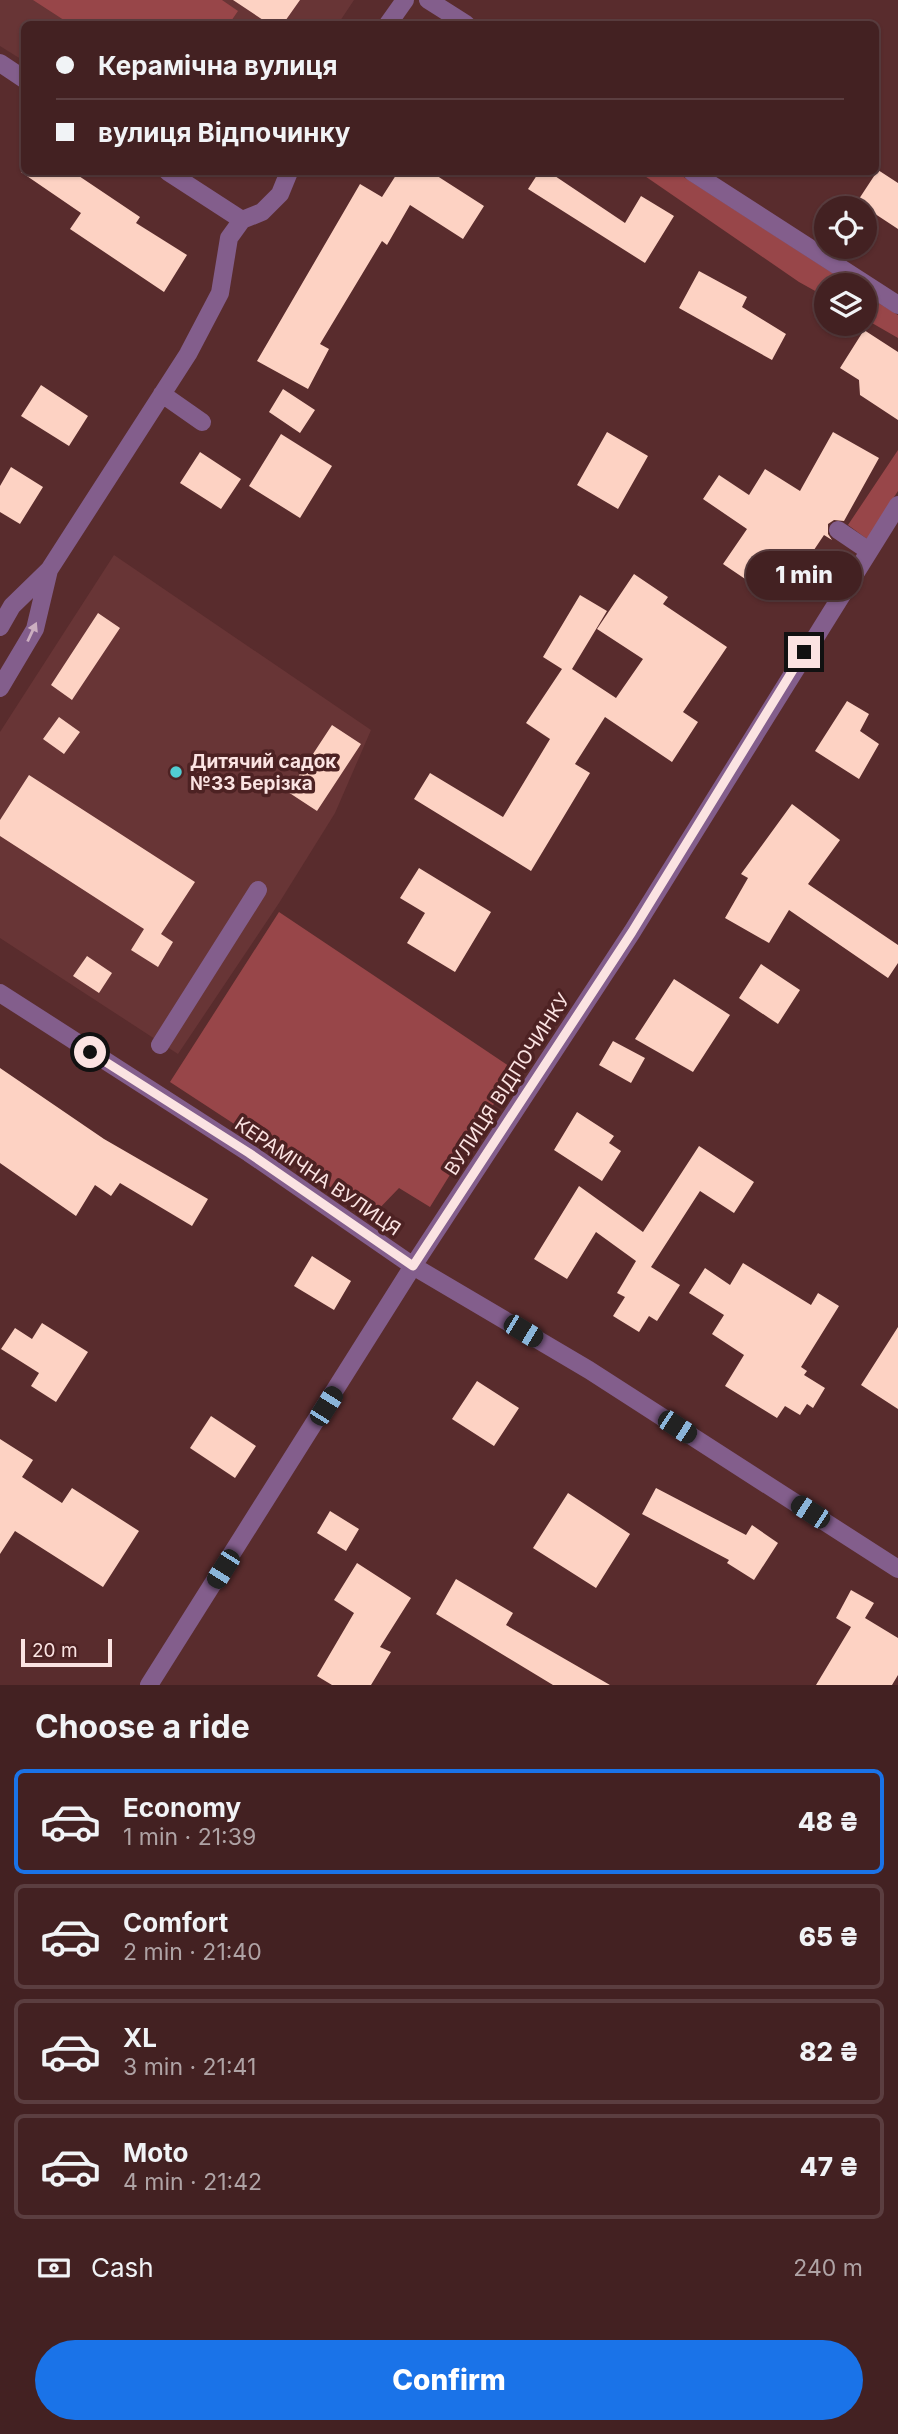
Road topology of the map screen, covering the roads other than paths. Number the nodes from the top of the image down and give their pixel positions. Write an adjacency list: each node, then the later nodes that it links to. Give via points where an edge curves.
1 (405, 0): 3 (street)
2 (428, 0): 4 (street)
3 (390, 21)
4 (461, 21)
5 (0, 63): 6 (street)
6 (21, 77)
7 (173, 175): 10 (street)
8 (288, 175): 10 (street, via 280,194 262,212)
9 (697, 175): 11 (street)
10 (242, 220): 12 (street, via 229,239 220,293)
11 (898, 305)
12 (162, 394): 13 (street); 17 (street)
13 (202, 422)
14 (898, 505): 16 (street, ВУЛИЦЯ ВІДПОЧИНКУ)
15 (838, 530): 16 (street)
16 (869, 551): 23 (street, ВУЛИЦЯ ВІДПОЧИНКУ, via 632,932)
17 (49, 570): 18 (street, via 12,606); 19 (street, one-way to 17, via 35,629)
18 (0, 627)
19 (0, 688)
20 (258, 890): 22 (street)
21 (0, 993): 23 (street, КЕРАМІЧНА ВУЛИЦЯ, via 249,1153)
22 (160, 1045)
23 (413, 1266): 24 (street, КЕРАМІЧНА ВУЛИЦЯ, via 589,1370); 25 (street, ВУЛИЦЯ ВІДПОЧИНКУ)
24 (898, 1569)
25 (149, 1685)

